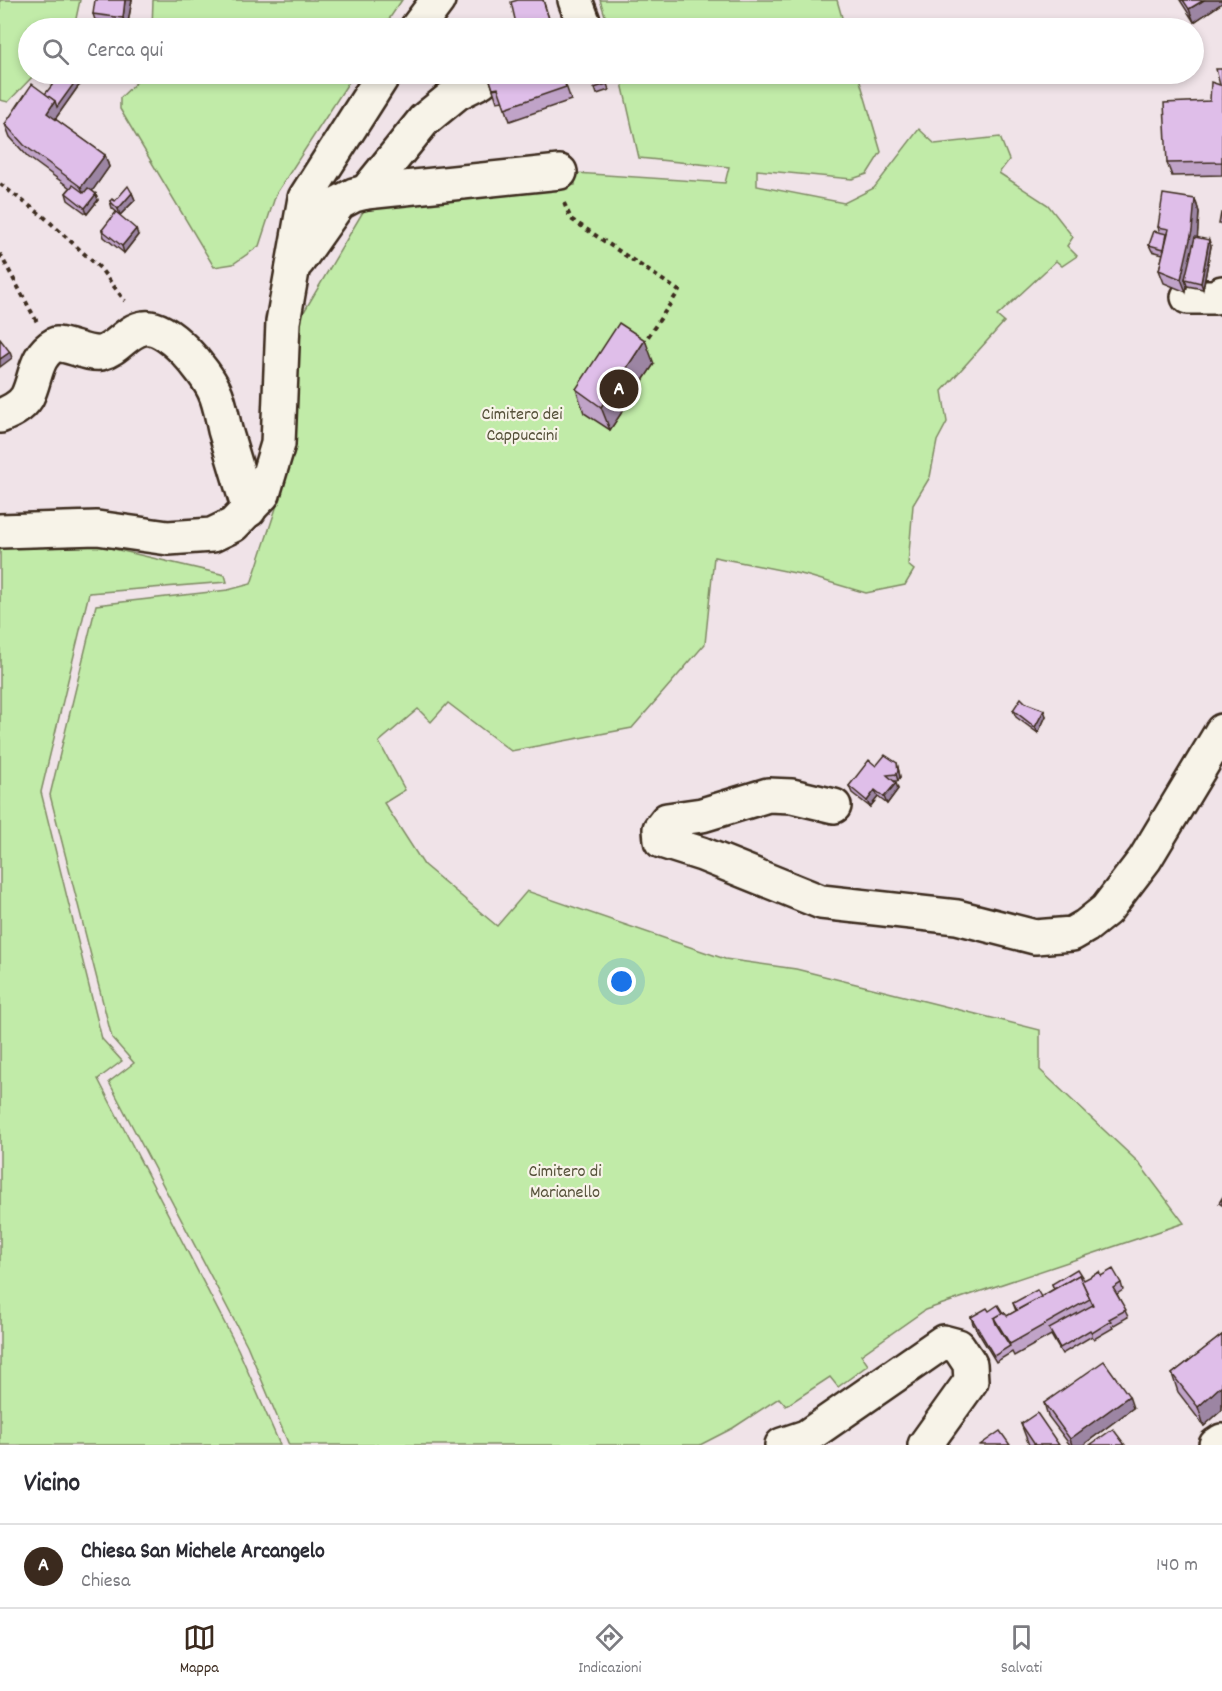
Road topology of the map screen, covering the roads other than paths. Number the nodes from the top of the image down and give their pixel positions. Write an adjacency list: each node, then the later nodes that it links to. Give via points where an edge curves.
1 (438, 0): 2 (street)
2 (424, 18)
3 (378, 84): 7 (street, via 305,198)
4 (474, 84): 6 (street, via 424,120)
5 (560, 172): 6 (street)
6 (366, 192): 7 (street, via 339,203)
7 (293, 269): 11 (street, via 283,322 278,444 263,494)
8 (1222, 293): 9 (street, via 1215,297)
9 (1188, 297)
10 (0, 416): 11 (street, via 13,411 26,398 42,354 56,344 95,353 112,348 129,333 146,327 163,333 186,351 214,390)
11 (249, 510): 12 (street, via 233,525 212,535 168,538 97,528)
12 (0, 531)
13 (1222, 731): 14 (street, via 1145,859 1106,910 1071,934 1035,937 957,917 821,902 661,841 660,829 667,820 702,815 768,795)
14 (834, 806)
15 (1222, 1441): 18 (street)
16 (782, 1445): 17 (street, via 806,1437 943,1342 958,1346 970,1364 971,1381)
17 (925, 1445)
18 (1216, 1445)

